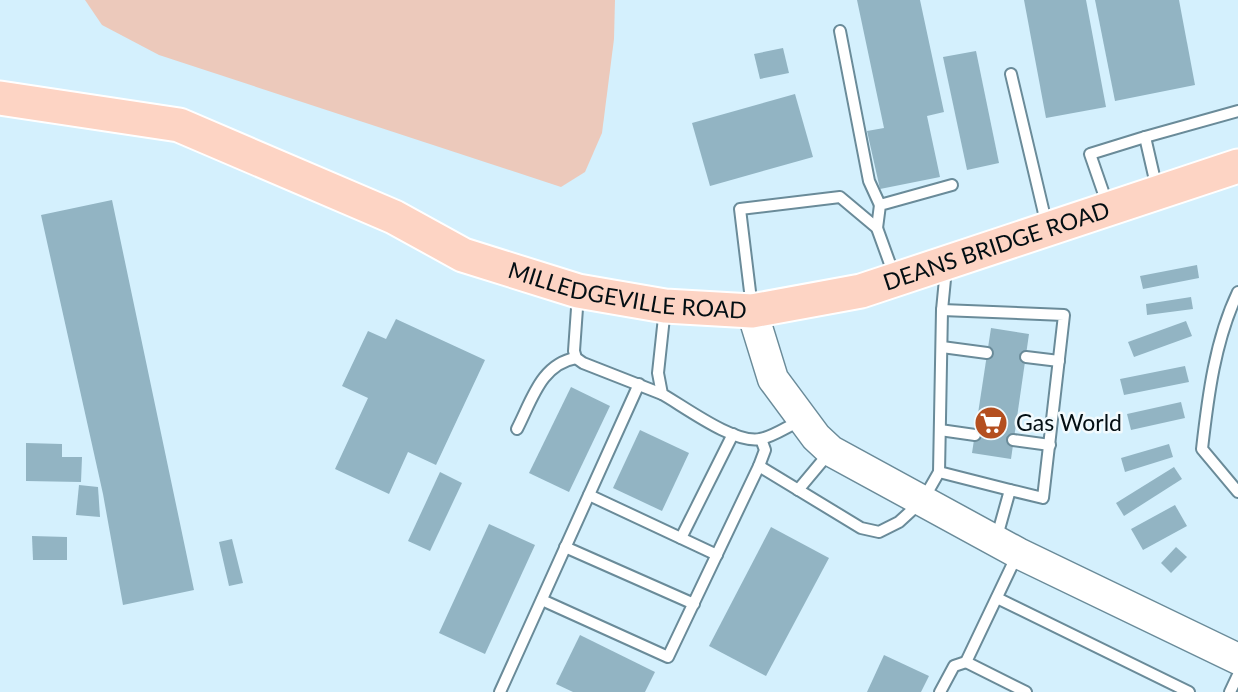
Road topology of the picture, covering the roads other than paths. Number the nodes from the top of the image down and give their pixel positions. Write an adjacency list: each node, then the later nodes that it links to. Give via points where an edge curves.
1 (840, 31): 9 (lane, via 869,181)
2 (1011, 74): 12 (lane)
3 (0, 98): 15 (main road, MILLEDGEVILLE ROAD, via 179,125 394,217 463,255)
4 (1238, 111): 5 (lane)
5 (1145, 137): 8 (lane); 10 (lane, via 1090,154)
6 (1238, 166): 8 (main road, DEANS BRIDGE ROAD)
7 (952, 185): 9 (lane)
8 (1158, 192): 10 (main road, DEANS BRIDGE ROAD)
9 (880, 205): 11 (lane)
10 (1109, 208): 12 (main road, DEANS BRIDGE ROAD)
11 (877, 228): 14 (lane); 19 (lane, via 841,197 740,209)
12 (1047, 228): 13 (main road, DEANS BRIDGE ROAD)
13 (947, 262): 14 (main road, DEANS BRIDGE ROAD); 18 (lane)
14 (895, 279): 19 (main road, DEANS BRIDGE ROAD, via 861,291)
15 (578, 291): 17 (main road, MILLEDGEVILLE ROAD); 23 (lane)
16 (1238, 292): 40 (lane, via 1225,319 1202,449)
17 (665, 306): 19 (main road, MILLEDGEVILLE ROAD); 26 (lane, via 658,373)
18 (942, 310): 20 (lane); 24 (lane, via 1064,315)
19 (752, 311): 27 (street, MILLEDGEVILLE ROAD, via 773,379)
20 (942, 347): 21 (lane); 29 (lane)
21 (987, 353)
22 (1026, 357): 24 (lane)
23 (576, 358): 25 (lane); 28 (lane, via 561,361 545,374)
24 (1059, 361): 34 (lane)
25 (639, 384): 26 (lane); 41 (lane)
26 (662, 394): 30 (lane)
27 (802, 419): 32 (lane); 35 (street, MILLEDGEVILLE ROAD)
28 (517, 429)
29 (940, 430): 31 (lane); 37 (lane)
30 (733, 433): 32 (lane); 43 (lane)
31 (975, 435)
32 (761, 439): 36 (lane, via 765,450)
33 (1013, 440): 34 (lane)
34 (1049, 445): 38 (lane, via 1043,498)
35 (831, 451): 39 (lane); 42 (street, MILLEDGEVILLE ROAD)
36 (759, 466): 39 (lane); 46 (lane)
37 (939, 472): 38 (lane); 42 (lane)
38 (1010, 489): 45 (lane)
39 (798, 490): 42 (lane, via 861,528 879,532 899,523)
40 (1238, 492)
41 (589, 495): 43 (lane); 44 (lane)
42 (923, 500): 45 (street, MILLEDGEVILLE ROAD)
43 (681, 538): 46 (lane)
44 (565, 547): 48 (lane); 49 (lane)
45 (1007, 547): 47 (lane); 50 (street, MILLEDGEVILLE ROAD)
46 (717, 555): 49 (lane)
47 (997, 598): 51 (lane); 56 (lane)
48 (542, 600): 49 (lane, via 668,657); 53 (lane)
49 (694, 604)
50 (1238, 659)
51 (966, 662): 54 (lane, via 954,666); 55 (lane)
52 (1238, 675): 57 (lane)
53 (500, 692)
54 (940, 692)
55 (1026, 692)
56 (1189, 692)
57 (1230, 692)

